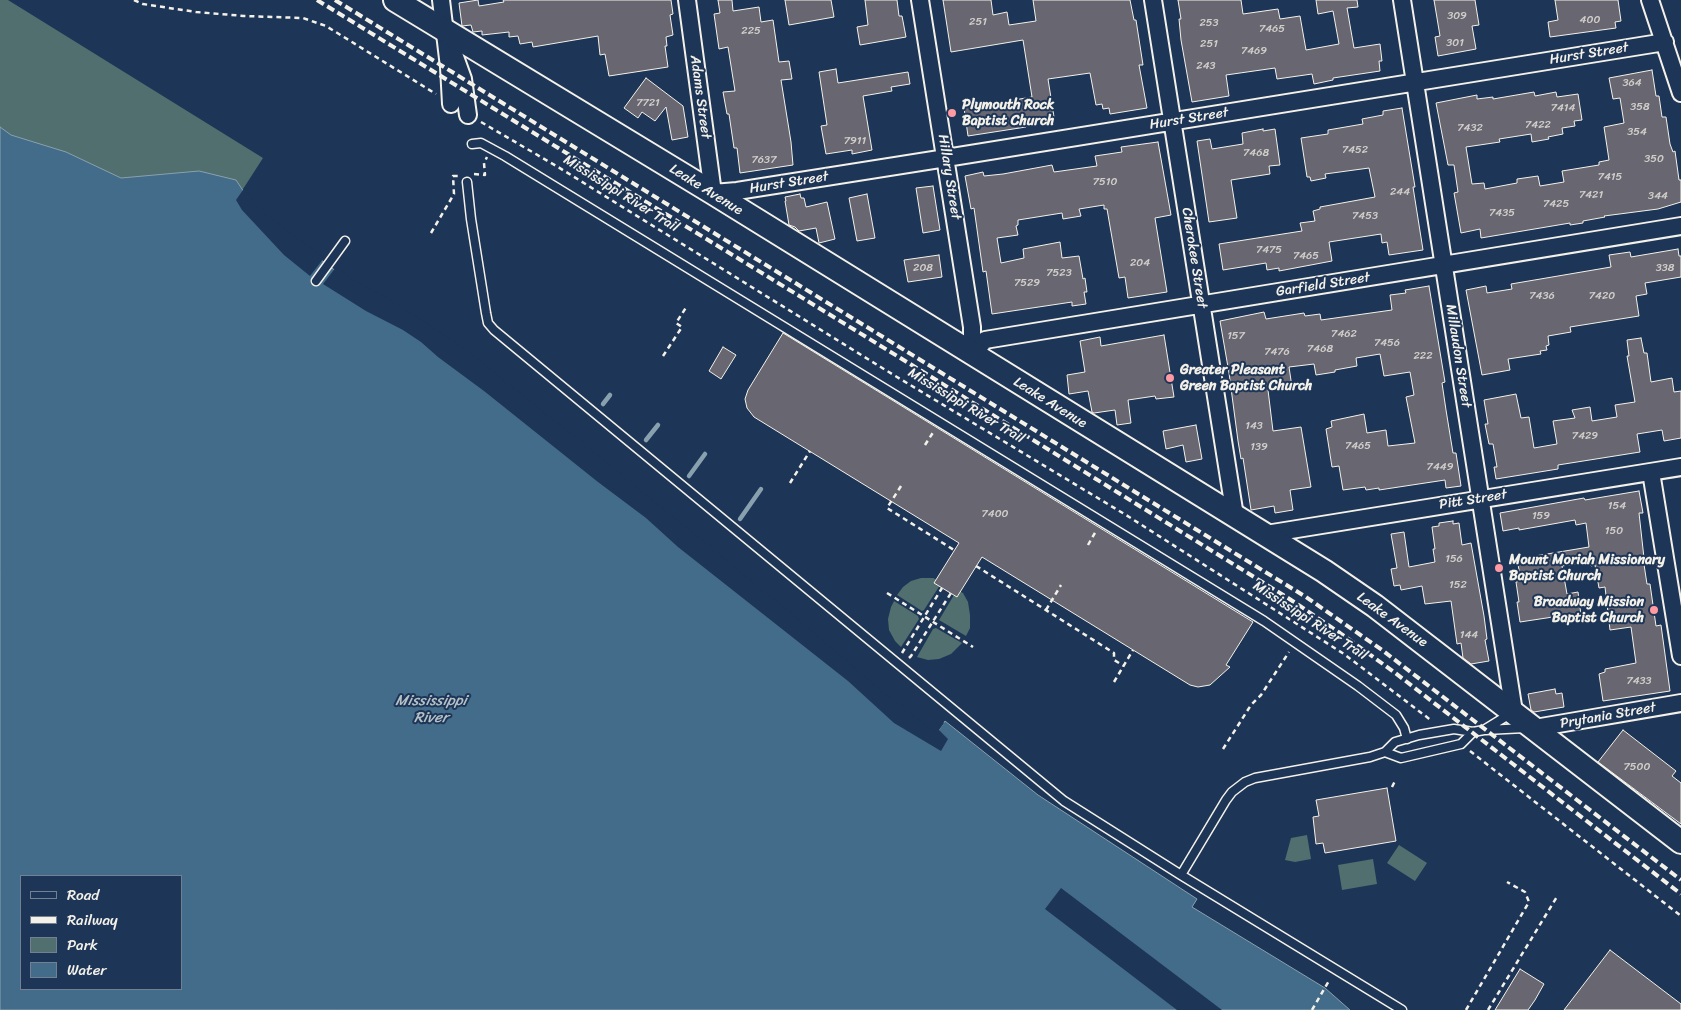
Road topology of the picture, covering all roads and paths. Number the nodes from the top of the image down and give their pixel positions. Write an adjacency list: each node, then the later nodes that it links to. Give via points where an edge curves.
1 (134, 0): 13 (path, via 196,12 303,18 326,26)
2 (395, 0): 9 (street, Leake Avenue)
3 (441, 0): 9 (street)
4 (687, 0): 20 (street, Adams Street)
5 (920, 0): 17 (street, Hillary Street)
6 (1153, 0): 15 (street, Cherokee Street)
7 (1402, 0): 11 (street, Millaudon Street)
8 (1650, 0): 10 (street)
9 (445, 31): 13 (street); 14 (street, via 463,79); 20 (street, Leake Avenue)
10 (1664, 42): 11 (street, Hurst Street); 12 (street)
11 (1415, 82): 15 (street, Hurst Street); 24 (street, Millaudon Street)
12 (1681, 93)
13 (451, 104)
14 (468, 114): 62 (path, Mississippi River Trail, via 1126,514 1344,654)
15 (1172, 122): 17 (street, Hurst Street); 26 (street, Cherokee Street)
16 (472, 144): 64 (lane, via 481,143 505,156 1264,621 1396,715)
17 (946, 158): 20 (street, Hurst Street); 28 (street, Hillary Street, via 972,327)
18 (485, 175): 19 (path)
19 (467, 177): 22 (path, via 453,176 454,194); 55 (lane, via 486,313 494,330)
20 (713, 193): 28 (street, Leake Avenue)
21 (1681, 226): 24 (street, Garfield Street)
22 (432, 233)
23 (345, 241): 25 (lane)
24 (1444, 266): 26 (street, Garfield Street); 37 (street, Millaudon Street)
25 (316, 281)
26 (1201, 305): 28 (street, Garfield Street, via 985,340); 38 (street, Cherokee Street)
27 (687, 306): 29 (path, via 676,323 682,326)
28 (972, 355): 38 (street, Leake Avenue)
29 (663, 356)
30 (937, 426): 31 (path)
31 (925, 445)
32 (810, 451): 35 (path)
33 (1681, 467): 34 (street, Pitt Street)
34 (1651, 472): 37 (street, Pitt Street); 54 (street)
35 (790, 483)
36 (901, 486): 42 (path, via 887,508)
37 (1481, 499): 40 (street, Pitt Street); 59 (street, Millaudon Street)
38 (1235, 516): 40 (street, Leake Avenue)
39 (1099, 526): 41 (path)
40 (1266, 534): 59 (street, Leake Avenue, via 1375,606)
41 (1088, 545)
42 (954, 550)
43 (976, 566): 48 (path)
44 (1061, 585): 48 (path)
45 (942, 588): 49 (path)
46 (887, 593): 49 (path)
47 (950, 593): 50 (path)
48 (1046, 610): 56 (path, via 1114,653 1114,660)
49 (924, 616): 50 (path); 55 (path)
50 (933, 622): 51 (path); 55 (path, via 911,656)
51 (973, 647)
52 (1293, 647): 66 (path)
53 (1134, 650): 56 (path)
54 (1681, 656)
55 (899, 664): 71 (lane, via 1064,801)
56 (1124, 666): 57 (path)
57 (1114, 682)
58 (1681, 704): 60 (street, Prytania Street)
59 (1514, 712): 60 (street, Leake Avenue); 61 (lane)
60 (1535, 728): 61 (lane); 70 (street, Leake Avenue)
61 (1484, 730): 63 (lane)
62 (1444, 731): 63 (lane); 64 (lane)
63 (1473, 732): 65 (lane)
64 (1407, 739): 67 (lane, via 1395,742)
65 (1461, 744): 67 (lane, via 1401,758); 74 (path)
66 (1223, 749)
67 (1385, 752): 71 (lane, via 1246,782 1226,800)
68 (1395, 781): 69 (path)
69 (1392, 787)
70 (1681, 842)
71 (1181, 875): 77 (lane)
72 (1507, 882): 78 (path, via 1525,892 1528,902)
73 (1558, 895): 79 (path)
74 (1681, 916)
75 (1330, 979): 76 (path)
76 (1312, 1010)
77 (1402, 1010)
78 (1466, 1010)
79 (1488, 1010)

